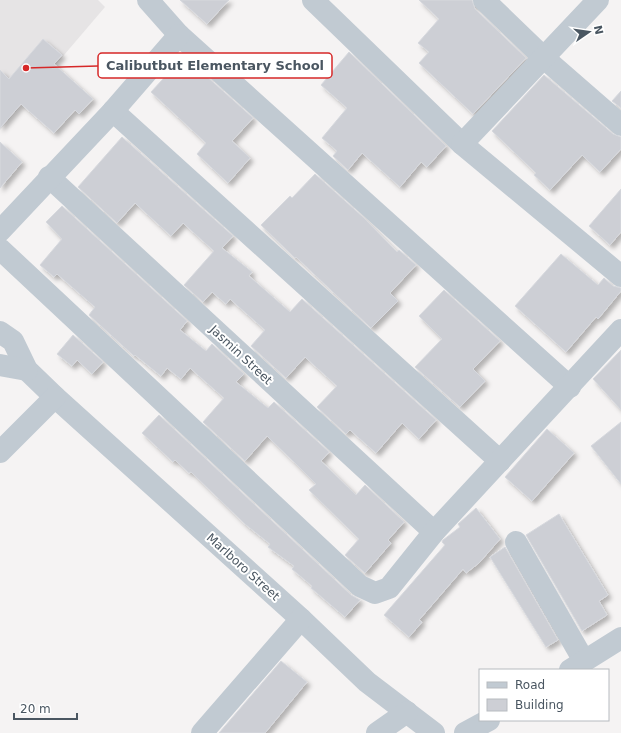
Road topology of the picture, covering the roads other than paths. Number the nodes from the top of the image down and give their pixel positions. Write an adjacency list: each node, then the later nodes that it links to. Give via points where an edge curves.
1 (148, 0): 5 (street)
2 (313, 0): 9 (street)
3 (484, 0): 6 (street)
4 (598, 0): 6 (street)
5 (180, 35): 7 (street); 18 (street)
6 (544, 58): 8 (street); 9 (street)
7 (113, 111): 10 (street); 21 (street)
8 (621, 126)
9 (462, 144): 13 (street)
10 (49, 178): 11 (street); 22 (street, Jasmin Street)
11 (0, 231)
12 (0, 249): 22 (street, via 360,586 374,593 389,588)
13 (621, 276)
14 (621, 330): 18 (street)
15 (0, 332): 17 (street, via 12,341)
16 (0, 365): 17 (street)
17 (27, 370): 19 (street, Marlboro Street)
18 (570, 387): 21 (street)
19 (55, 397): 20 (street); 24 (street, Marlboro Street)
20 (0, 452)
21 (500, 461): 22 (street)
22 (434, 532)
23 (516, 542): 26 (street)
24 (301, 619): 27 (street, Marlboro Street, via 367,682); 29 (street)
25 (621, 638): 26 (street)
26 (577, 666)
27 (408, 712): 30 (street); 31 (street, Marlboro Street)
28 (487, 721): 32 (street)
29 (202, 733)
30 (377, 733)
31 (434, 733)
32 (465, 733)

